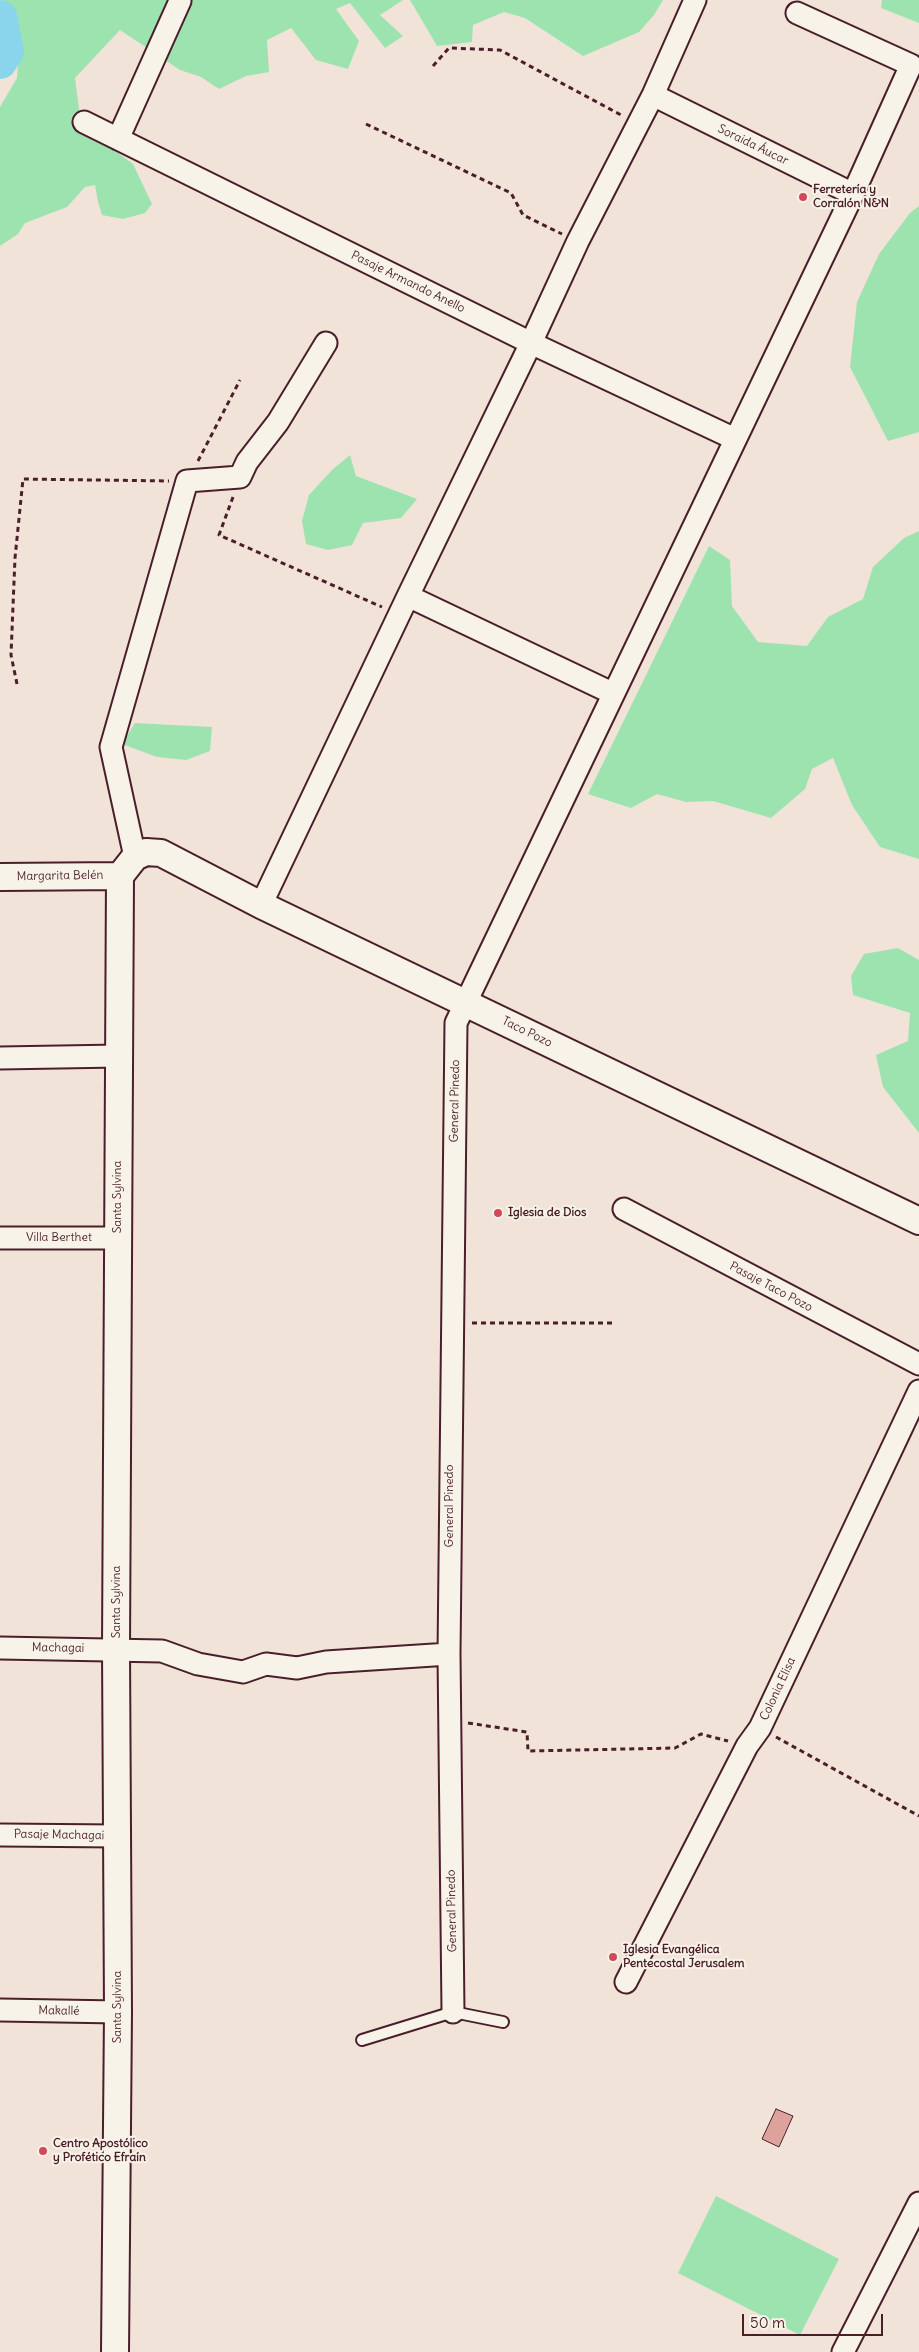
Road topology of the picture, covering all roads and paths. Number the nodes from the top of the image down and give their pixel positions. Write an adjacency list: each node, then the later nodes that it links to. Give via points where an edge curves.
1 (695, 0): 5 (street)
2 (180, 1): 9 (street)
3 (797, 13): 10 (street, General Pinedo, via 911,64)
4 (433, 66): 8 (path, via 449,48 500,50)
5 (653, 95): 8 (street); 10 (street, Soraida Áucar)
6 (84, 122): 9 (street, Pasaje Armando Anello)
7 (366, 124): 11 (path, via 511,193 523,215)
8 (639, 125): 11 (street)
9 (118, 139): 13 (street, Pasaje Armando Anello)
10 (853, 194): 15 (street, General Pinedo)
11 (578, 241): 13 (street)
12 (326, 343): 16 (street)
13 (531, 343): 15 (street, Pasaje Armando Anello); 18 (street)
14 (240, 380): 17 (path)
15 (735, 438): 20 (street, General Pinedo)
16 (240, 477): 17 (street); 18 (path, via 219,535)
17 (187, 481): 19 (path, via 23,479 15,558 11,655); 21 (street, via 111,748)
18 (403, 606): 20 (street); 23 (street)
19 (17, 684)
20 (612, 694): 24 (street, General Pinedo)
21 (127, 866): 22 (street, Margarita Belén); 23 (street, Taco Pozo, via 146,852 161,852); 25 (street, Santa Sylvina)
22 (0, 877)
23 (261, 904): 24 (street, Taco Pozo)
24 (466, 1003): 28 (street, Taco Pozo); 31 (street, General Pinedo, via 456,1024)
25 (119, 1056): 26 (street); 30 (street, Santa Sylvina)
26 (0, 1058)
27 (624, 1209): 33 (street, Pasaje Taco Pozo)
28 (919, 1221)
29 (0, 1238): 30 (street, Villa Berthet)
30 (118, 1238): 36 (street, Santa Sylvina)
31 (452, 1322): 32 (path); 37 (street, General Pinedo)
32 (612, 1323)
33 (919, 1364)
34 (919, 1391): 39 (street, Colonia Elisa)
35 (0, 1648): 36 (street, Machagai)
36 (116, 1649): 37 (street, Machagai, via 162,1651 198,1664 243,1672 266,1664 297,1668 326,1662); 43 (street, Santa Sylvina)
37 (449, 1654): 38 (street, General Pinedo)
38 (450, 1721): 40 (path, via 527,1732 528,1752 675,1748 701,1734); 47 (street, General Pinedo)
39 (760, 1728): 40 (street, Colonia Elisa); 41 (path)
40 (747, 1746): 44 (street, Colonia Elisa)
41 (919, 1816)
42 (0, 1835): 43 (street, Pasaje Machagai)
43 (118, 1836): 46 (street, Santa Sylvina)
44 (626, 1982)
45 (0, 2010): 46 (street, Makallé)
46 (118, 2012): 51 (street, Santa Sylvina)
47 (454, 2012): 48 (lane); 49 (lane)
48 (503, 2022)
49 (362, 2040)
50 (919, 2203): 52 (street)
51 (115, 2352)
52 (843, 2352)

